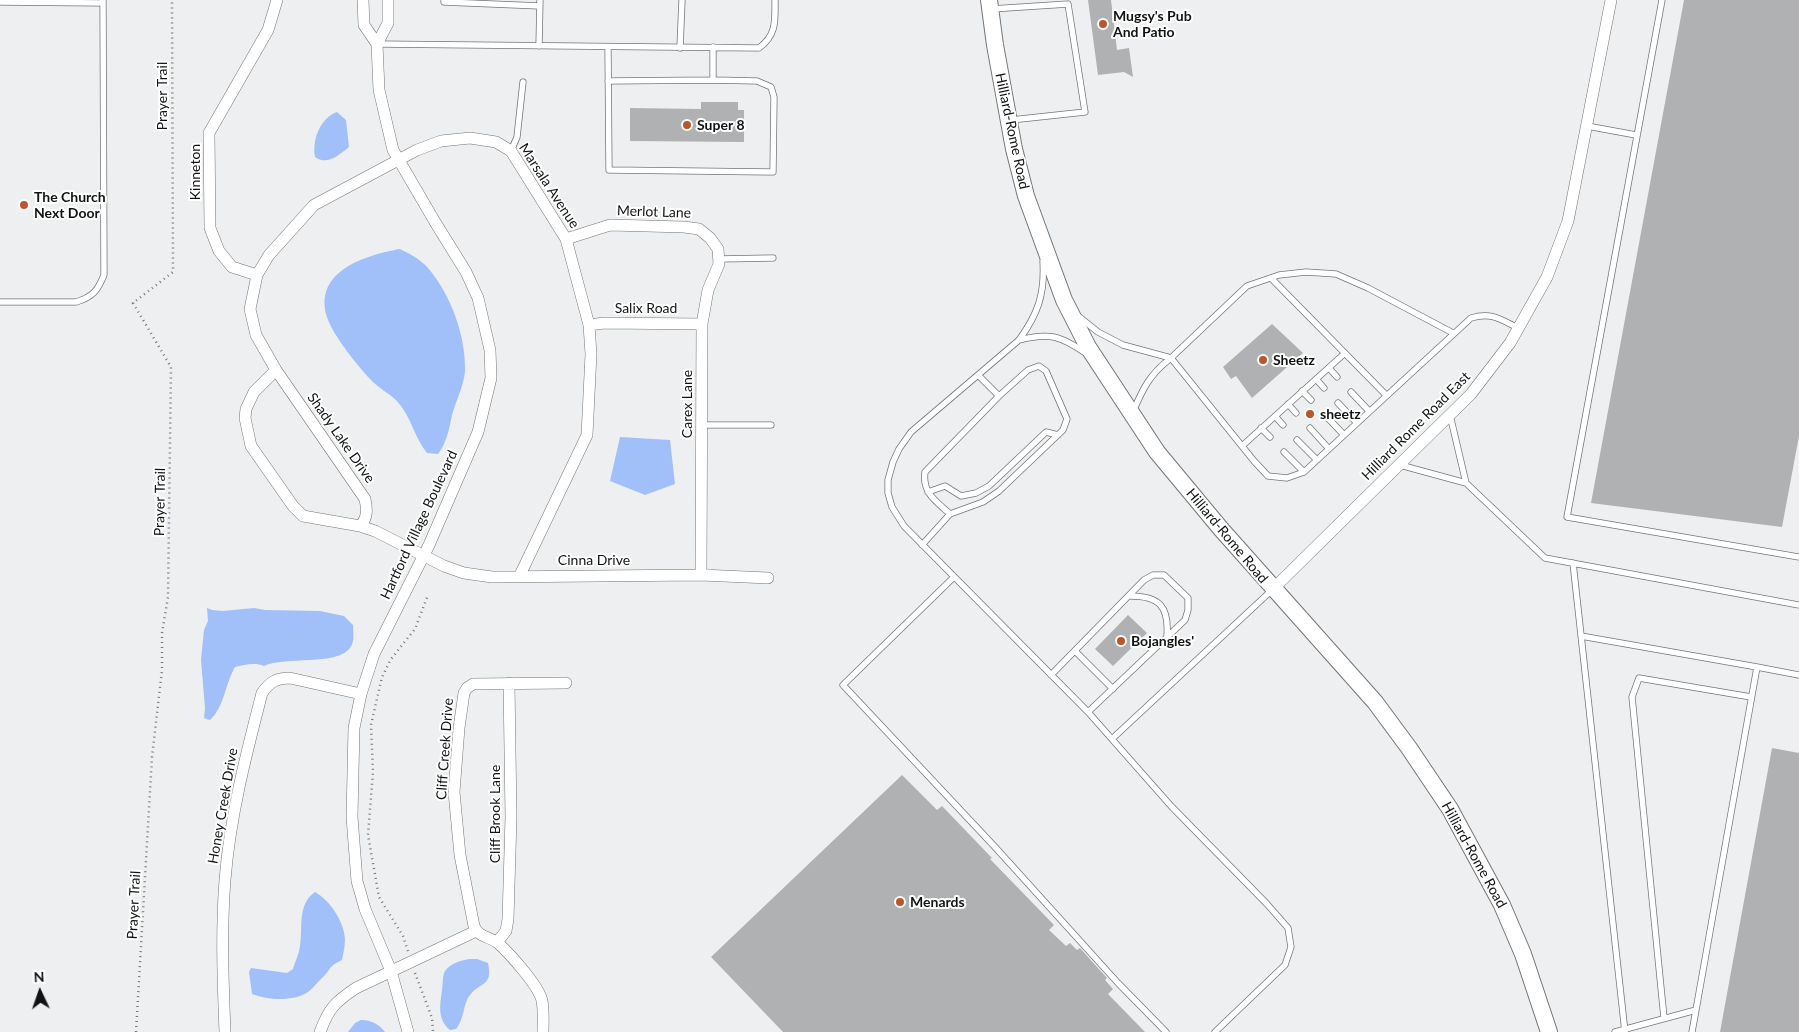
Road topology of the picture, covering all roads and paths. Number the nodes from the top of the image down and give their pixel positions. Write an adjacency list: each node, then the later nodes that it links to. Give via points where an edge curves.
1 (172, 0): 114 (path, Prayer Trail, via 173,272 134,303 171,367 168,597 152,757)
2 (276, 0): 31 (street, Kinneton, via 268,30 210,133 210,228 219,251 232,267)
3 (363, 0): 14 (street, via 364,25)
4 (388, 0): 14 (street, Hartford Village Boulevard, via 388,23)
5 (444, 0): 12 (lane)
6 (682, 0): 18 (lane)
7 (775, 0): 17 (lane, via 775,25 768,42 759,48)
8 (1611, 0): 23 (street, Hilliard Rome Road East)
9 (1662, 0): 24 (lane)
10 (0, 2): 11 (lane)
11 (103, 2): 33 (lane, via 104,275 98,288 87,299 76,302)
12 (540, 3): 15 (lane)
13 (990, 4): 22 (main road, Hilliard-Rome Road); 22 (lane, via 1068,4 1085,112)
14 (378, 44): 15 (lane); 26 (street, Hartford Village Boulevard, via 379,90 393,150)
15 (539, 46): 16 (lane)
16 (608, 47): 18 (lane); 20 (lane)
17 (713, 47): 18 (lane); 19 (lane)
18 (680, 48)
19 (713, 80): 20 (lane); 20 (lane, via 758,81 771,87 774,97 773,172 609,170)
20 (608, 81)
21 (523, 82): 25 (lane, via 517,137)
22 (1009, 120): 27 (main road, Hilliard-Rome Road, via 1019,174)
23 (1587, 126): 24 (lane); 37 (street, Hilliard Rome Road East, via 1568,221 1547,277)
24 (1636, 135): 84 (lane, via 1567,517)
25 (511, 151): 26 (street, Marsala Avenue, via 496,142 470,138 441,141); 28 (street, Marsala Avenue)
26 (399, 160): 31 (street, Shady Lake Drive, via 314,205 269,255); 83 (street, Hartford Village Boulevard, via 466,272 478,298 490,350 491,378 478,432)
27 (1041, 238): 34 (main road, Hilliard-Rome Road); 39 (lane, via 1042,289 1030,324)
28 (566, 239): 29 (street, Merlot Lane, via 610,226 684,227 698,229 710,238 718,249); 36 (street, Marsala Avenue)
29 (719, 258): 30 (lane); 35 (street, Carex Lane, via 708,290)
30 (773, 258)
31 (257, 274): 44 (street, Shady Lake Drive, via 250,309 256,335)
32 (1271, 278): 38 (lane, via 1306,272 1336,274); 40 (lane); 41 (lane, via 1247,286)
33 (0, 302)
34 (1068, 308): 41 (lane, via 1098,332 1123,346); 42 (main road, Hilliard-Rome Road)
35 (702, 324): 36 (street, Salix Road); 65 (street, Carex Lane)
36 (589, 325): 86 (street, Marsala Avenue, via 592,354 588,435)
37 (1518, 328): 38 (lane, via 1496,316 1483,314 1471,318); 60 (street, Hilliard Rome Road East, via 1471,394)
38 (1453, 333): 51 (lane)
39 (1019, 340): 42 (lane, via 1034,336 1058,337); 45 (lane)
40 (1345, 353): 43 (lane); 51 (lane)
41 (1171, 358): 58 (lane, via 1156,369); 72 (lane)
42 (1099, 363): 58 (main road, Hilliard-Rome Road)
43 (1329, 368): 46 (lane); 47 (lane)
44 (276, 370): 81 (street, Shady Lake Drive, via 365,498 365,521); 81 (street, via 254,392 246,409 251,446 303,516)
45 (978, 375): 52 (lane); 82 (lane, via 910,432 892,462 888,493 892,508)
46 (1337, 377)
47 (1316, 379): 48 (lane); 49 (lane)
48 (1324, 388)
49 (1302, 392): 53 (lane); 55 (lane)
50 (1351, 392): 56 (lane)
51 (1386, 395): 56 (lane)
52 (999, 396): 68 (lane, via 1028,370 1039,366 1046,371 1067,419); 79 (lane, via 925,472 924,483)
53 (1311, 400)
54 (1338, 403): 62 (lane)
55 (1288, 404): 57 (lane); 61 (lane)
56 (1369, 411): 62 (lane)
57 (1296, 413)
58 (1132, 414): 90 (main road, Hilliard-Rome Road, via 1158,452)
59 (1325, 415): 69 (lane)
60 (1450, 415): 76 (street, Hilliard Rome Road East); 78 (lane)
61 (1275, 416): 64 (lane); 66 (lane)
62 (1357, 423): 69 (lane)
63 (770, 425): 65 (lane)
64 (1283, 425)
65 (702, 426): 87 (street, Carex Lane)
66 (1261, 428): 70 (lane); 72 (lane)
67 (1310, 428): 73 (lane)
68 (1058, 435): 79 (lane, via 1046,432 989,486 976,493 961,496 944,486); 80 (lane, via 1000,491 983,502)
69 (1344, 435): 73 (lane)
70 (1270, 437)
71 (1297, 440): 75 (lane)
72 (1242, 446): 77 (lane, via 1268,476 1287,478)
73 (1329, 449): 75 (lane)
74 (1284, 452): 77 (lane)
75 (1317, 460): 77 (lane)
76 (1400, 465): 78 (lane); 90 (street, Hilliard Rome Road East)
77 (1304, 472)
78 (1466, 483): 85 (lane, via 1545,558)
79 (928, 492): 80 (lane)
80 (950, 514): 82 (lane)
81 (360, 526): 83 (street)
82 (922, 545): 88 (lane)
83 (423, 556): 86 (street, Cinna Drive, via 464,573 492,577); 103 (street, Hartford Village Boulevard, via 374,654)
84 (1799, 557)
85 (1573, 563): 93 (lane); 95 (lane)
86 (520, 575): 87 (street, Cinna Drive)
87 (701, 575): 89 (street, Cinna Drive)
88 (954, 576): 98 (lane); 120 (lane, via 843,685)
89 (768, 578)
90 (1273, 589): 106 (lane); 122 (main road, Hilliard-Rome Road, via 1375,702 1450,809 1502,906 1523,954)
91 (428, 595): 109 (path, via 415,629 382,677 371,725 373,772 368,835 379,897 403,936)
92 (1130, 596): 94 (lane, via 1155,600 1165,610); 94 (lane, via 1144,580 1153,575 1164,575 1188,598 1185,620); 96 (lane)
93 (1799, 605)
94 (1167, 636): 102 (lane)
95 (1581, 636): 97 (lane); 113 (lane)
96 (1075, 651): 98 (lane); 102 (lane)
97 (1757, 667): 99 (lane); 104 (lane)
98 (1051, 675): 105 (lane)
99 (1799, 675)
100 (509, 683): 101 (street, Cliff Creek Drive); 107 (street, Cliff Creek Drive, via 473,684 467,688 459,728 454,792 459,846); 108 (street, Cliff Brook Lane, via 511,817 508,919 506,931)
101 (566, 683)
102 (1112, 689): 105 (lane)
103 (361, 694): 110 (street, Hartford Village Boulevard, via 354,728 352,817 358,881 364,909); 115 (street, Honey Creek Drive, via 290,678 279,678 268,684 262,693 239,784 225,880)
104 (1752, 697): 111 (lane); 112 (lane, via 1639,678 1632,697)
105 (1088, 712): 106 (lane)
106 (1113, 738): 121 (lane, via 1171,806 1288,928 1291,947 1285,964)
107 (476, 931): 108 (street); 109 (street)
108 (497, 942): 119 (street, via 530,979 542,999)
109 (411, 962): 110 (street); 118 (path, via 432,1018)
110 (392, 971): 116 (street, via 338,1000 327,1014); 117 (street, Hartford Village Boulevard)
111 (1696, 1010): 112 (lane); 124 (lane)
112 (1664, 1018): 113 (lane)
113 (1625, 1030): 123 (lane)
114 (136, 1032)
115 (225, 1032)
116 (320, 1032)
117 (408, 1032)
118 (433, 1032)
119 (544, 1032)
120 (1166, 1032)
121 (1215, 1032)
122 (1549, 1032)
123 (1614, 1032)
124 (1692, 1032)

